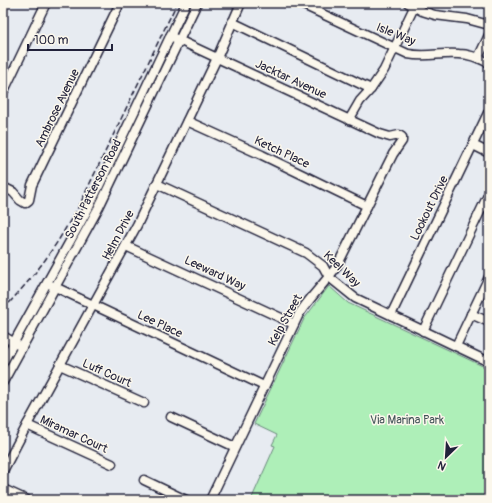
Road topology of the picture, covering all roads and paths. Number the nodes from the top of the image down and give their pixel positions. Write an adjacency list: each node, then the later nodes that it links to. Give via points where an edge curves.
1 (46, 3): 18 (street)
2 (120, 3): 26 (street, Ambrose Avenue, via 32,186 30,198 27,202 22,202 13,192)
3 (186, 3): 11 (street, South Patterson Road)
4 (197, 3): 12 (street, South Patterson Road)
5 (242, 3): 8 (street, Helm Drive)
6 (299, 3): 13 (street, Isle Way)
7 (413, 4): 9 (street, via 422,11); 13 (street)
8 (232, 22): 14 (street, Helm Drive); 17 (street)
9 (489, 25)
10 (489, 35): 15 (street)
11 (170, 36): 12 (street, Jacktar Avenue); 32 (street, South Patterson Road, via 89,206)
12 (179, 40): 14 (street, Jacktar Avenue); 33 (street, South Patterson Road, via 99,207)
13 (394, 48): 15 (street, Isle Way, via 417,56 459,54); 17 (street, via 384,70)
14 (217, 58): 20 (street, Jacktar Avenue); 21 (street, Helm Drive)
15 (478, 58): 16 (street, Isle Way)
16 (489, 63)
17 (371, 89): 20 (street, via 360,101)
18 (3, 94)
19 (489, 111): 23 (street, Lookout Drive)
20 (350, 120): 22 (street, Jacktar Avenue, via 386,136 399,135)
21 (187, 121): 25 (street, Helm Drive); 28 (street, Ketch Place)
22 (402, 138): 28 (street, Kelp Street)
23 (473, 145): 24 (street); 36 (street, Lookout Drive)
24 (489, 153)
25 (157, 184): 29 (street, Helm Drive); 30 (street, Keel Way, via 306,253 323,266)
26 (3, 187)
27 (489, 193): 39 (street)
28 (367, 206): 30 (street, Kelp Street, via 341,260)
29 (126, 246): 34 (street, Helm Drive); 38 (street, Leeward Way)
30 (329, 277): 36 (street, Keel Way, via 355,298); 38 (street, Kelp Street, via 307,302)
31 (489, 277): 35 (street)
32 (47, 283): 33 (street, Lee Place); 42 (street, South Patterson Road)
33 (55, 287): 34 (street, Lee Place); 44 (street, South Patterson Road)
34 (93, 306): 47 (street, Helm Drive); 49 (street, Lee Place)
35 (471, 314): 37 (street); 43 (street)
36 (391, 316): 39 (street, Keel Way)
37 (489, 322)
38 (294, 324): 49 (street, Kelp Street)
39 (423, 330): 43 (street, Keel Way)
40 (3, 336): 42 (street)
41 (3, 344): 42 (street)
42 (12, 345): 44 (street); 45 (street, South Patterson Road)
43 (456, 346): 46 (street, Keel Way)
44 (21, 350): 48 (street, South Patterson Road)
45 (3, 362)
46 (489, 362)
47 (60, 365): 50 (street, Luff Court); 52 (street, Helm Drive)
48 (3, 382)
49 (264, 386): 53 (street, Kelp Street)
50 (144, 404)
51 (171, 416): 53 (street)
52 (27, 425): 54 (street, Miramar Court); 55 (street, Helm Drive)
53 (235, 447): 60 (street, Kelp Street)
54 (112, 464)
55 (3, 471)
56 (144, 480): 59 (street)
57 (3, 489): 58 (street)
58 (27, 500)
59 (186, 500)
60 (210, 500)

